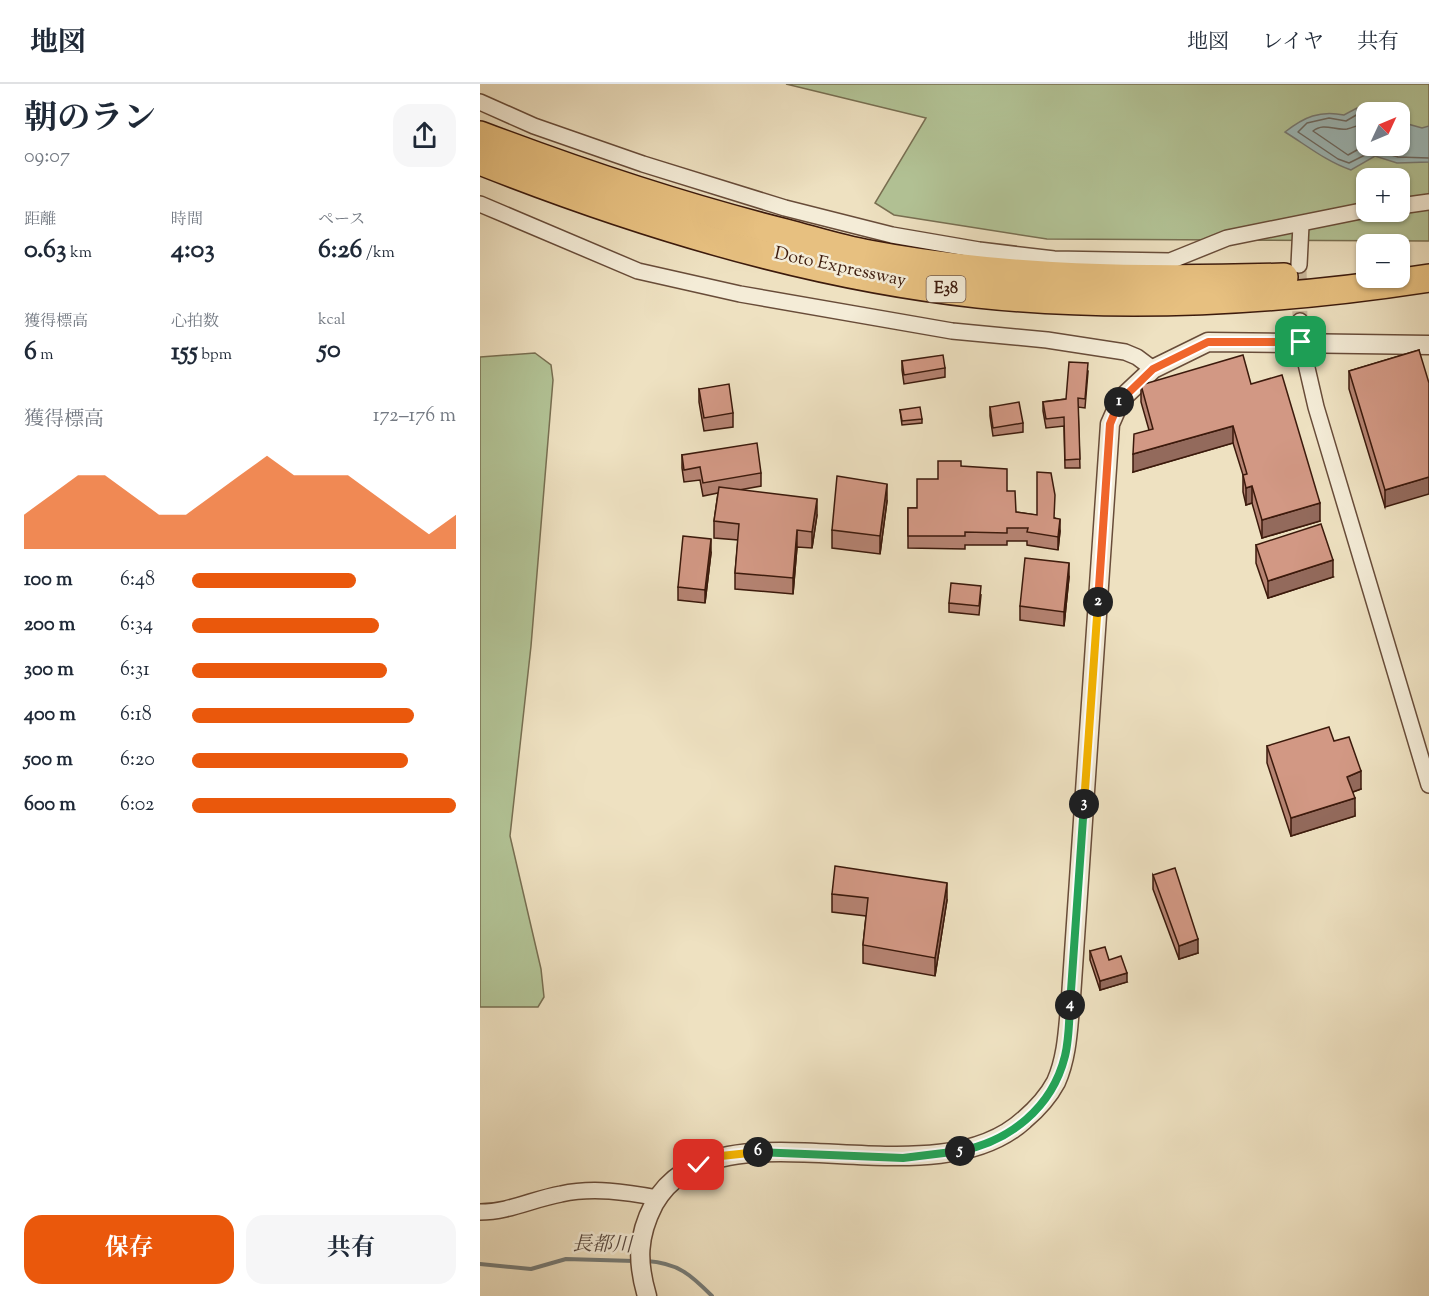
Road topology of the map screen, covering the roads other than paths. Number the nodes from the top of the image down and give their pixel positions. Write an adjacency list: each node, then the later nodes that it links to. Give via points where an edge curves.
1 (480, 102): 8 (street, via 534,126 643,164 785,208 892,235 979,250 1054,259 1170,261 1227,238)
2 (480, 135): 12 (highway, Doto Expressway / E38, via 705,212 869,254 1088,279 1197,280)
3 (480, 161): 13 (highway, Doto Expressway / E38, via 695,237 868,277 977,294 1085,301 1198,302)
4 (1429, 202): 6 (street)
5 (480, 204): 17 (street, via 638,271 740,294 951,331 1125,352)
6 (1410, 205)
7 (1356, 212): 8 (street)
8 (1301, 225): 9 (street)
9 (1299, 266)
10 (1429, 266): 11 (highway)
11 (1410, 268)
12 (1356, 272)
13 (1429, 278)
14 (1300, 321): 15 (street)
15 (1301, 342): 16 (street); 17 (street, via 1208,342); 18 (street, via 1319,418)
16 (1429, 345)
17 (1153, 369): 19 (street, via 1121,399 1110,424 1071,997 1065,1056 1056,1082 1040,1106 1009,1134 984,1146 903,1158 760,1152 721,1156 687,1170)
18 (1429, 786)
19 (658, 1198): 20 (street, via 601,1190 561,1194 501,1212); 21 (street, via 641,1239 639,1267)
20 (480, 1212)
21 (647, 1296)

